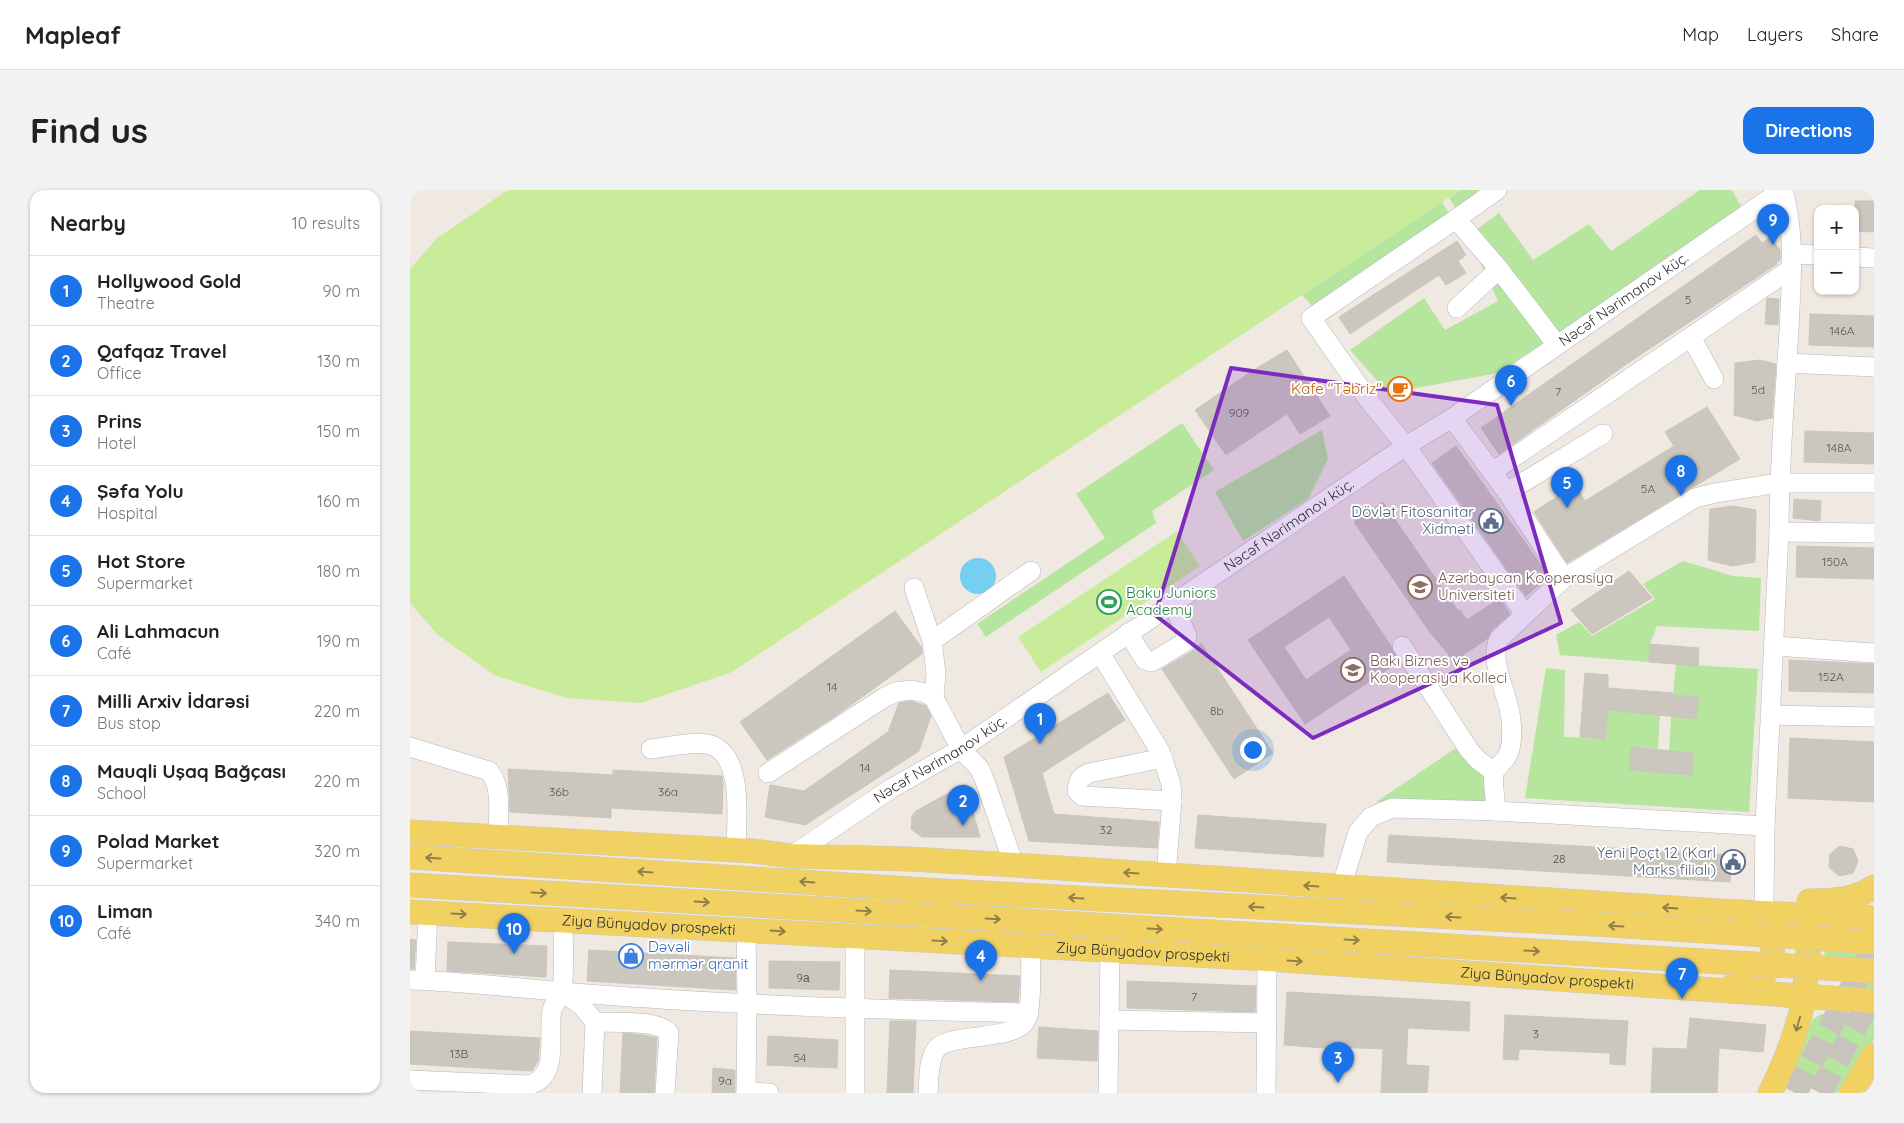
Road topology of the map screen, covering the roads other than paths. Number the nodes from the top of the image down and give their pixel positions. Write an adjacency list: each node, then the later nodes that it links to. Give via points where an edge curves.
1 (1497, 190): 3 (street)
2 (1783, 190): 7 (street, via 1791,226); 11 (street, Nəcəf Nərimanov küç.)
3 (1456, 219): 8 (street); 17 (street, via 1311,318 1370,402)
4 (1814, 256): 7 (street)
5 (1859, 257): 6 (street)
6 (1874, 258)
7 (1792, 261): 10 (street); 12 (street)
8 (1499, 269): 9 (street); 11 (street)
9 (1457, 308)
10 (1691, 337): 14 (street); 18 (street)
11 (1557, 345): 15 (street, Nəcəf Nərimanov küç.)
12 (1787, 363): 13 (street); 19 (street)
13 (1874, 367)
14 (1714, 379)
15 (1452, 418): 17 (street, Nəcəf Nərimanov küç.); 18 (street)
16 (1603, 434): 21 (street)
17 (1406, 446): 27 (street, Nəcəf Nərimanov küç.); 28 (street)
18 (1492, 472): 21 (street)
19 (1779, 483): 20 (street); 22 (street); 25 (street, via 1695,498)
20 (1874, 483)
21 (1507, 492): 25 (street)
22 (1779, 532): 23 (street); 32 (street)
23 (1874, 532)
24 (1031, 571): 30 (street)
25 (1564, 578): 28 (street)
26 (914, 588): 30 (street)
27 (1173, 603): 29 (street, Nəcəf Nərimanov küç.); 29 (street, via 1187,636 1184,642 1148,662)
28 (1525, 614): 43 (street, via 1499,639 1494,655 1509,702 1511,722 1511,746)
29 (1128, 634): 33 (street, Nəcəf Nərimanov küç.)
30 (932, 641): 35 (street, via 936,673)
31 (1402, 646): 43 (street, via 1469,750)
32 (1774, 646): 34 (street); 36 (street)
33 (1100, 652): 39 (street, Nəcəf Nərimanov küç.); 41 (street)
34 (1874, 653)
35 (934, 698): 39 (street); 42 (street, via 925,692 896,692)
36 (1770, 715): 37 (street); 46 (street)
37 (1874, 717)
38 (410, 747): 48 (street, via 489,771 494,776 498,792)
39 (961, 748): 50 (street, Nəcəf Nərimanov küç., via 892,788); 52 (street, via 980,769)
40 (650, 749): 49 (street, via 693,744 710,745 722,751 736,782)
41 (1163, 758): 44 (street); 44 (street, via 1089,773 1078,781 1077,791 1082,796)
42 (768, 772)
43 (1494, 772): 45 (street)
44 (1172, 800): 53 (street)
45 (1496, 811): 46 (street); 56 (street, via 1392,808 1371,817 1358,832)
46 (1765, 826): 57 (street)
47 (410, 832): 48 (main road)
48 (498, 836): 49 (main road)
49 (736, 851): 50 (main road)
50 (790, 856): 52 (main road)
51 (410, 857): 64 (main road, one-way to 51, bridge, via 1611,925 943,891)
52 (1014, 865): 53 (main road, one-way to 52)
53 (1166, 876): 56 (main road, one-way to 53)
54 (410, 885): 69 (main road, Ziya Bünyadov prospekti, one-way to 69, bridge)
55 (1874, 886): 57 (main road, via 1854,897 1835,901)
56 (1341, 888): 59 (main road, one-way to 56)
57 (1764, 902): 59 (main road)
58 (419, 912): 61 (main road, Ziya Bünyadov prospekti, one-way to 61); 70 (street)
59 (1718, 912): 60 (main road); 71 (main road, via 1743,917 1767,932 1773,954 1770,968 1763,976 1749,983)
60 (1874, 918): 68 (main road, via 1825,927 1812,939)
61 (563, 919): 62 (main road, Ziya Bünyadov prospekti); 72 (street)
62 (746, 929): 63 (main road, Ziya Bünyadov prospekti, one-way to 63); 75 (street)
63 (855, 936): 65 (main road, Ziya Bünyadov prospekti, one-way to 65); 76 (street)
64 (1874, 942)
65 (1031, 946): 66 (main road, Ziya Bünyadov prospekti); 77 (street)
66 (1110, 950): 67 (main road, Ziya Bünyadov prospekti); 78 (street)
67 (1267, 959): 71 (main road, Ziya Bünyadov prospekti, one-way to 71); 80 (street)
68 (1807, 962): 73 (main road); 74 (main road, via 1810,972 1825,987)
69 (1874, 971)
70 (418, 980): 72 (street)
71 (1702, 990): 73 (main road, Ziya Bünyadov prospekti)
72 (562, 992): 75 (street); 79 (street, via 582,1006); 82 (street, via 552,1009 548,1069 536,1083)
73 (1804, 997): 74 (main road, Ziya Bünyadov prospekti); 91 (main road, one-way to 91, via 1790,1051)
74 (1874, 1001)
75 (748, 1004): 76 (street); 85 (street)
76 (856, 1009): 77 (street); 87 (street)
77 (1028, 1013): 88 (street, via 1025,1022 1015,1030 946,1043 936,1049)
78 (1110, 1020): 80 (street); 89 (street)
79 (595, 1022): 83 (street); 84 (street, via 654,1024 666,1029 669,1033)
80 (1267, 1023): 90 (street)
81 (1874, 1055): 94 (main road)
82 (410, 1080)
83 (592, 1093)
84 (665, 1093)
85 (746, 1093): 86 (street)
86 (769, 1093)
87 (855, 1093)
88 (928, 1093)
89 (1108, 1093)
90 (1266, 1093)
91 (1770, 1093)
92 (1776, 1093): 93 (main road)
93 (1792, 1093)
94 (1852, 1093)

